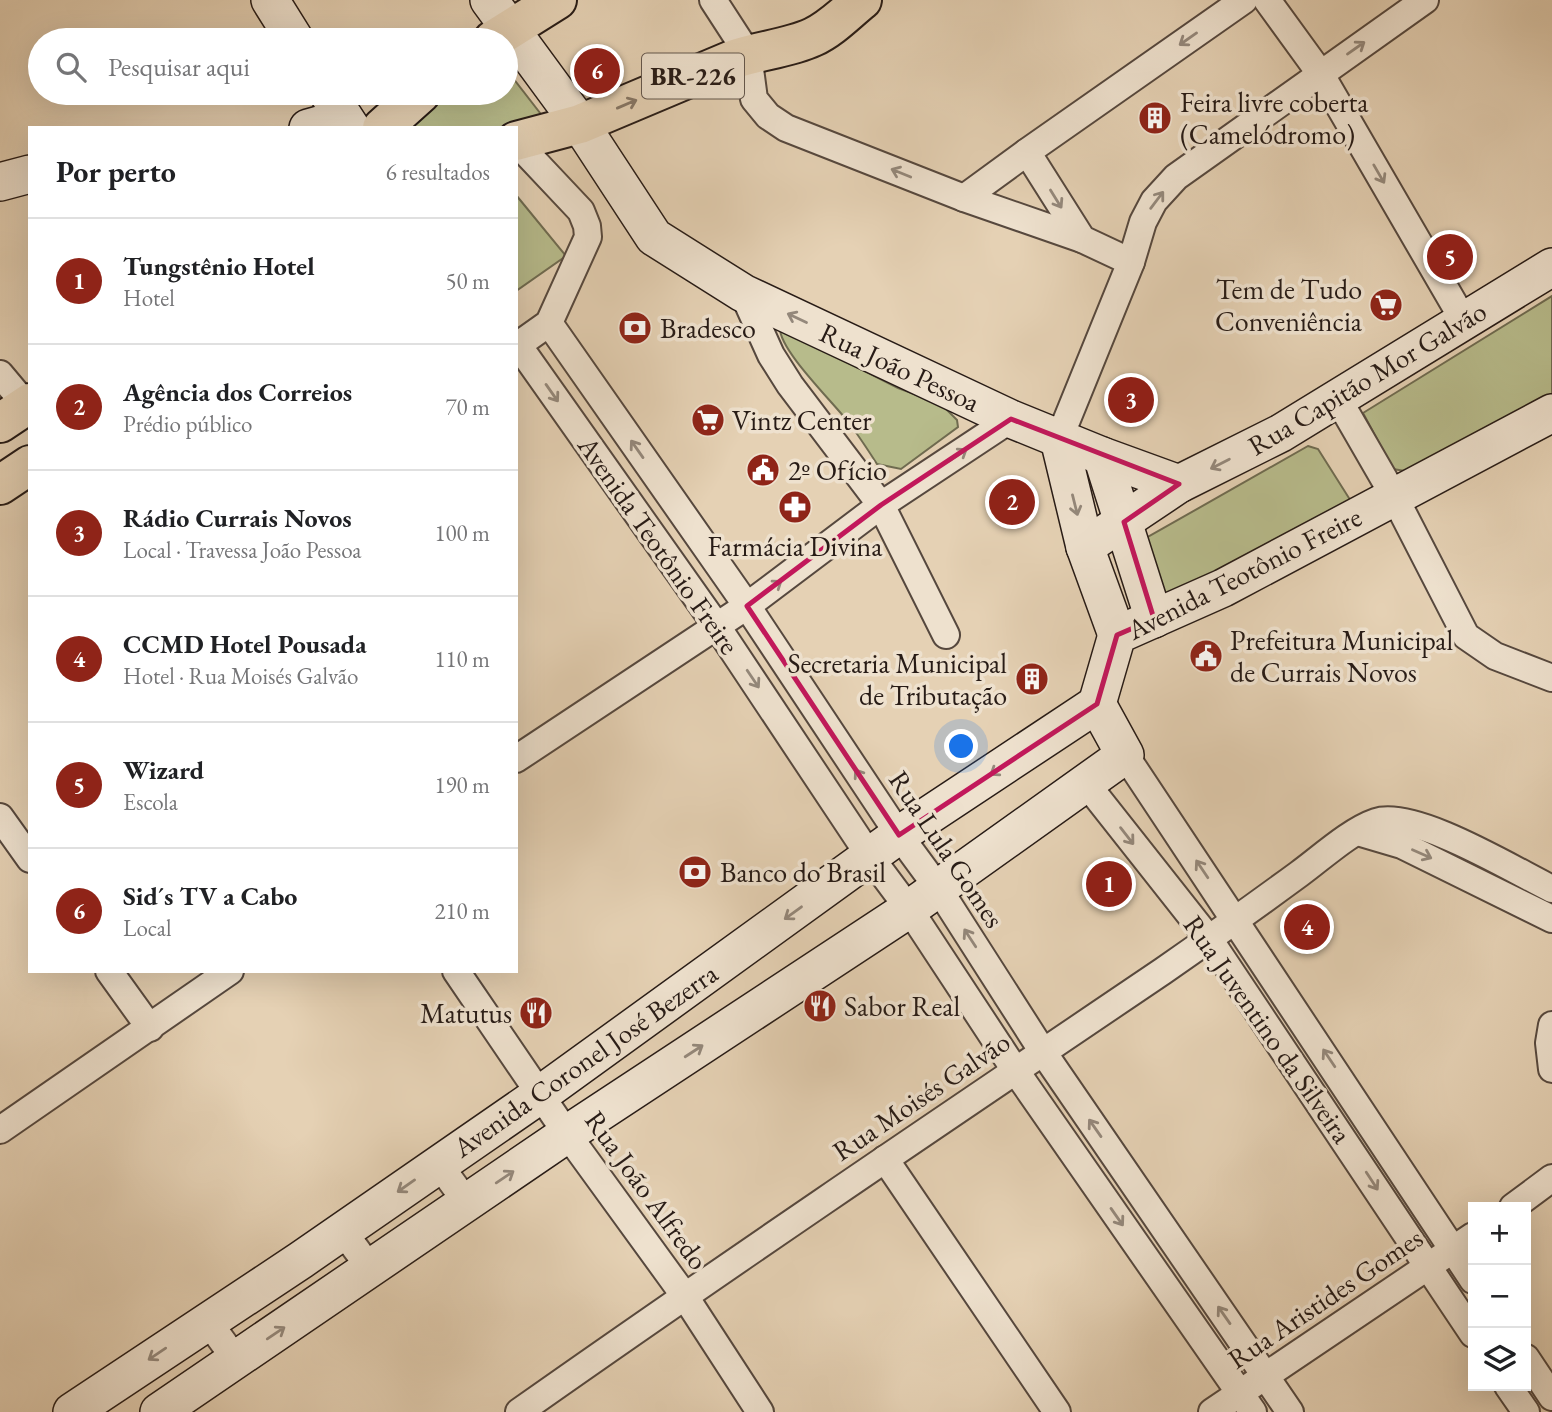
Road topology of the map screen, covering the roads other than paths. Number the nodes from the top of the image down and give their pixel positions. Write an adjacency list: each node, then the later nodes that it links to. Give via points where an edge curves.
1 (270, 0): 9 (street)
2 (557, 0): 8 (highway)
3 (713, 0): 11 (street)
4 (862, 0): 11 (highway, BR-226, via 816,36 789,47)
5 (1244, 0): 20 (street, one-way to 20)
6 (1267, 0): 12 (street)
7 (1425, 0): 12 (street, one-way to 7)
8 (497, 23)
9 (288, 28)
10 (518, 49): 15 (street)
11 (748, 54): 15 (highway, BR-226, one-way to 11); 25 (street, one-way to 11, via 786,128 754,99)
12 (1320, 73): 27 (street, one-way to 12, via 1154,201 1176,177); 30 (street, one-way to 30)
13 (408, 105): 17 (highway)
14 (341, 113): 16 (street)
15 (580, 124): 18 (highway, BR-226); 29 (street, Rua João Pessoa, via 654,237)
16 (312, 126)
17 (384, 126)
18 (518, 141)
19 (518, 144): 31 (street, via 581,211 587,226 588,237)
20 (1027, 152): 25 (street); 26 (street, one-way to 26)
21 (0, 167): 22 (street)
22 (28, 167)
23 (28, 175): 24 (street)
24 (0, 182)
25 (964, 198): 26 (street)
26 (1082, 239): 27 (street)
27 (1131, 262): 39 (street)
28 (1552, 267): 30 (street, Rua Capitão Mor Galvão)
29 (743, 293): 38 (street, Rua João Pessoa, one-way to 29); 46 (street, via 790,385)
30 (1464, 321): 35 (street, Rua Capitão Mor Galvão)
31 (549, 323): 32 (street, Avenida Teotônio Freire); 44 (street, Rua Lula Gomes, one-way to 31)
32 (518, 343)
33 (518, 345): 47 (street, Avenida Teotônio Freire, one-way to 47)
34 (0, 374): 36 (street)
35 (1338, 399): 42 (street, Rua Capitão Mor Galvão, one-way to 42); 45 (street)
36 (19, 410)
37 (1552, 413): 45 (street, Avenida Teotônio Freire)
38 (1012, 419): 39 (street, Rua João Pessoa); 46 (street, one-way to 38)
39 (1059, 439): 40 (street, Rua João Pessoa); 49 (street, one-way to 49)
40 (1102, 456): 42 (street, Rua João Pessoa); 48 (street)
41 (28, 466): 43 (highway)
42 (1179, 484): 48 (street, Rua Capitão Mor Galvão)
43 (0, 485)
44 (666, 491): 47 (street); 50 (street, Rua Lula Gomes)
45 (1394, 496): 51 (street, Avenida Teotônio Freire, via 1223,588); 55 (street, via 1466,636 1495,656)
46 (881, 505): 50 (street, one-way to 46); 53 (street)
47 (636, 511): 52 (street, Avenida Teotônio Freire)
48 (1124, 522): 49 (street, Rua Capitão Mor Galvão); 51 (street)
49 (1085, 547): 54 (street)
50 (747, 606): 52 (street); 63 (street, Rua Lula Gomes, one-way to 50)
51 (1154, 619): 54 (street, Avenida Teotônio Freire)
52 (716, 625): 59 (street); 65 (street, Avenida Teotônio Freire, one-way to 65)
53 (946, 635)
54 (1117, 635): 56 (street, Avenida Teotônio Freire)
55 (1552, 678)
56 (1097, 704): 57 (street, Avenida Coronel José Bezerra); 58 (street, Rua Juventino da Silveira)
57 (1045, 738): 60 (street, Rua Juventino da Silveira); 63 (street, Avenida Coronel José Bezerra, one-way to 63)
58 (1125, 755): 60 (street, Avenida Coronel José Bezerra); 69 (street, Rua Juventino da Silveira, one-way to 58)
59 (518, 758)
60 (1085, 782): 67 (street, Avenida Coronel José Bezerra); 70 (street, Rua Juventino da Silveira, one-way to 70)
61 (0, 817): 64 (street)
62 (1358, 832): 66 (street, Rua Moisés Galvão, via 1391,820 1421,825); 68 (street, one-way to 68, via 1414,850); 69 (street, Rua Moisés Galvão)
63 (899, 835): 65 (street, Avenida Coronel José Bezerra); 67 (street, Rua Lula Gomes)
64 (28, 856)
65 (871, 858): 67 (street, Rua Lula Gomes); 79 (street, Avenida Coronel José Bezerra, one-way to 79)
66 (1552, 890)
67 (924, 899): 76 (street, Rua Lula Gomes, one-way to 67); 78 (street, Rua Lula Gomes); 83 (street, Avenida Coronel José Bezerra, one-way to 67)
68 (1552, 919)
69 (1236, 920): 70 (street, Rua Moisés Galvão); 80 (street, Rua Juventino da Silveira, one-way to 69)
70 (1209, 939): 76 (street, Rua Moisés Galvão); 81 (street, Rua Juventino da Silveira)
71 (110, 973): 75 (street)
72 (227, 973): 75 (street)
73 (457, 973): 79 (street, Rua João Alfredo)
74 (1552, 1025): 77 (street)
75 (150, 1028): 82 (street)
76 (1043, 1052): 78 (street, Rua Moisés Galvão); 101 (street, Rua Lula Gomes, one-way to 76)
77 (1552, 1069)
78 (1015, 1070): 84 (street, Rua Moisés Galvão); 104 (street, Rua Lula Gomes, one-way to 104)
79 (541, 1094): 83 (street, Rua João Alfredo); 85 (street, Avenida Coronel José Bezerra)
80 (1356, 1099): 81 (street); 90 (street, Rua Juventino da Silveira)
81 (1329, 1115): 93 (street, Rua Juventino da Silveira, one-way to 93)
82 (0, 1130)
83 (568, 1134): 88 (street, Avenida Coronel José Bezerra, one-way to 83); 96 (street, Rua João Alfredo)
84 (886, 1159): 96 (street, Rua Moisés Galvão); 109 (street)
85 (438, 1163): 88 (street); 89 (street, Avenida Coronel José Bezerra, one-way to 89)
86 (1552, 1178): 87 (street)
87 (1520, 1202)
88 (467, 1203): 94 (street, Avenida Coronel José Bezerra)
89 (342, 1230): 91 (street, Avenida Coronel José Bezerra); 94 (street)
90 (1464, 1243): 92 (street, Rua Juventino da Silveira); 93 (street, Rua Aristides Gomes)
91 (301, 1260): 95 (street); 97 (street, Avenida Coronel José Bezerra)
92 (1470, 1265)
93 (1428, 1267): 98 (street, Rua Juventino da Silveira); 101 (street, Rua Aristides Gomes)
94 (370, 1268): 95 (street, Avenida Coronel José Bezerra)
95 (330, 1296): 99 (street, Avenida Coronel José Bezerra, one-way to 95)
96 (684, 1296): 107 (street, Rua Moisés Galvão); 108 (street, Rua João Alfredo)
97 (207, 1320): 99 (street); 105 (street, Avenida Coronel José Bezerra, one-way to 105)
98 (1469, 1328)
99 (236, 1360): 106 (street, Avenida Coronel José Bezerra)
100 (1531, 1366): 103 (street)
101 (1265, 1374): 104 (street, Rua Aristides Gomes); 111 (street, Rua Lula Gomes)
102 (1511, 1391): 112 (street)
103 (1552, 1397)
104 (1246, 1402): 110 (street, Rua Aristides Gomes)
105 (72, 1412)
106 (159, 1412)
107 (519, 1412)
108 (760, 1412)
109 (1057, 1412)
110 (1212, 1412)
111 (1290, 1412)
112 (1526, 1412)

